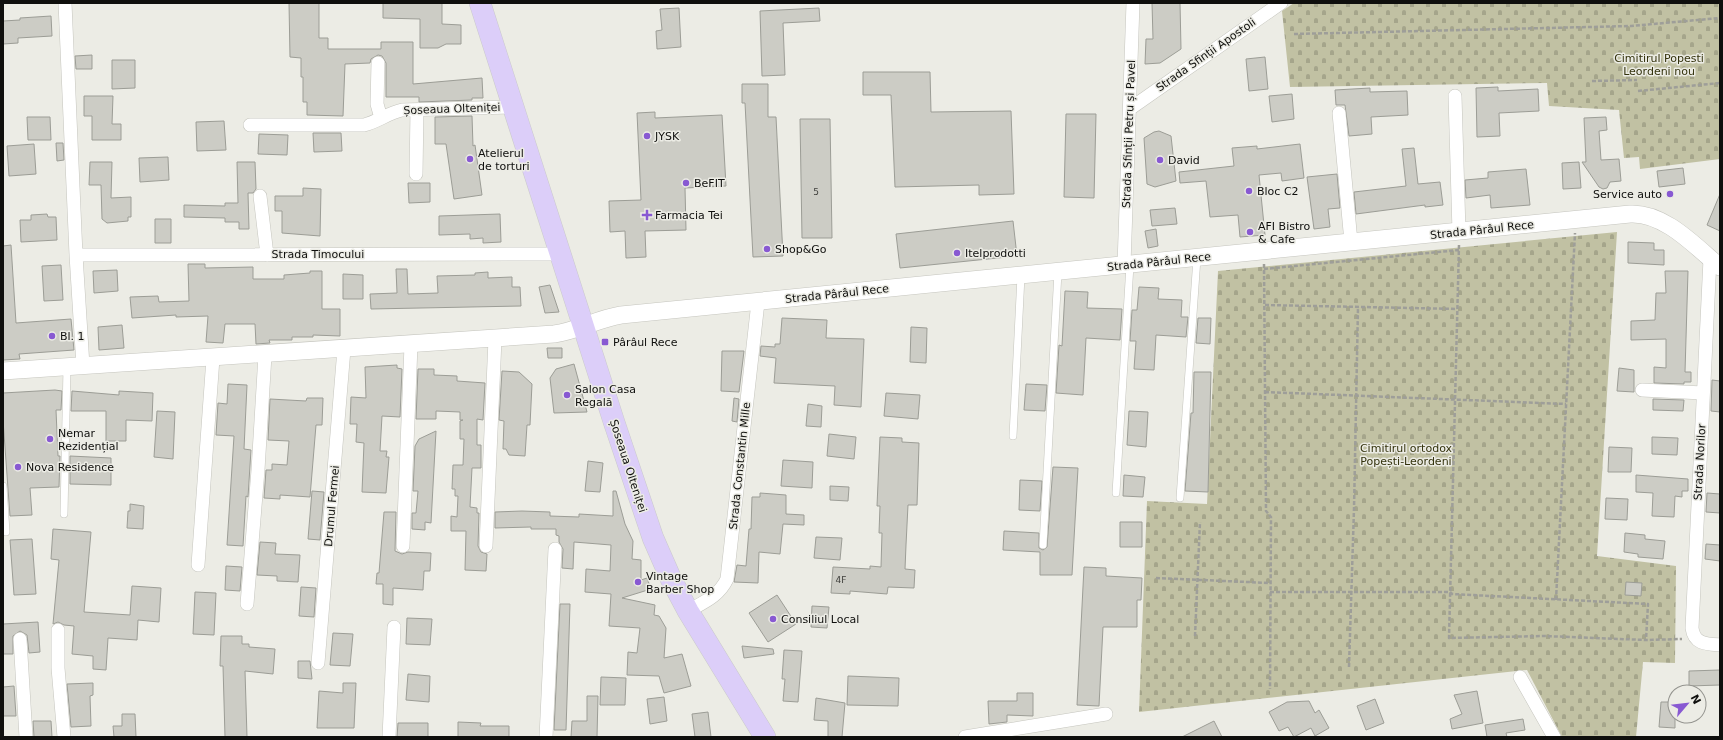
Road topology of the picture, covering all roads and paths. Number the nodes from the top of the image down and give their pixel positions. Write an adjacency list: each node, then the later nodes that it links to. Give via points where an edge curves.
1 (480, 3): 13 (main road, Șoseaua Olteniței)
2 (1133, 3): 14 (street, Strada Sfinții Petru și Pavel)
3 (1281, 3): 14 (street, Strada Sfinții Apostoli)
4 (65, 9): 27 (street)
5 (1720, 18): 6 (path, via 1631,26)
6 (1294, 34)
7 (378, 63): 17 (street, via 377,104)
8 (1637, 80): 9 (path)
9 (1592, 81)
10 (1720, 83): 11 (path)
11 (1638, 91)
12 (1455, 96): 22 (street)
13 (514, 107): 15 (street, Șoseaua Olteniței); 26 (main road, Șoseaua Olteniței)
14 (1131, 108): 31 (street, Strada Sfinții Petru și Pavel)
15 (417, 110): 17 (street, Șoseaua Olteniței, via 391,112); 19 (street)
16 (1339, 113): 23 (street)
17 (381, 118): 18 (street, Șoseaua Olteniței, via 364,126)
18 (250, 125)
19 (416, 174)
20 (260, 196): 28 (street)
21 (1575, 220): 22 (street, Strada Pârâul Rece); 30 (street, Strada Pârâul Rece, via 1630,214 1650,216 1665,223); 52 (path)
22 (1459, 232): 23 (street, Strada Pârâul Rece); 24 (path)
23 (1351, 242): 25 (street, Strada Pârâul Rece)
24 (1459, 250): 32 (path); 38 (path)
25 (1264, 251): 29 (street, Strada Pârâul Rece); 32 (path)
26 (560, 254): 28 (street, Strada Timocului); 39 (main road, Șoseaua Olteniței)
27 (76, 255): 28 (street, Strada Timocului); 45 (street)
28 (267, 255)
29 (1197, 258): 31 (street, Strada Pârâul Rece); 56 (lane)
30 (1715, 263): 49 (street, Strada Norilor)
31 (1127, 265): 33 (street, Strada Pârâul Rece); 55 (lane)
32 (1264, 269): 36 (path)
33 (1058, 272): 34 (street, Strada Pârâul Rece); 60 (lane)
34 (1021, 276): 35 (street, Strada Pârâul Rece); 53 (lane)
35 (758, 302): 39 (street, Strada Pârâul Rece, via 621,315); 73 (street, Strada Constantin Mille, via 727,578 722,589 713,597)
36 (1265, 305): 37 (path); 48 (path)
37 (1358, 307): 38 (path); 50 (path)
38 (1457, 309): 51 (path)
39 (583, 327): 40 (street, via 564,333); 73 (main road, Șoseaua Olteniței, via 646,520)
40 (495, 339): 41 (street); 62 (street)
41 (411, 345): 42 (street); 61 (street)
42 (344, 350): 43 (street); 81 (street, Drumul Fermei)
43 (266, 355): 44 (street); 72 (street)
44 (213, 358): 45 (street); 64 (street)
45 (75, 367): 46 (street); 57 (lane)
46 (3, 371)
47 (1642, 390): 49 (street)
48 (1265, 392): 50 (path); 67 (path, via 1266,511 1271,517)
49 (1703, 393): 77 (street, Strada Norilor, via 1692,628)
50 (1357, 394): 51 (path); 68 (path)
51 (1455, 398): 52 (path); 70 (path)
52 (1566, 404): 71 (path)
53 (1013, 436)
54 (3, 486): 59 (lane)
55 (1116, 493)
56 (1180, 498)
57 (64, 514)
58 (1200, 522): 66 (path)
59 (6, 532)
60 (1043, 545)
61 (403, 546)
62 (486, 546)
63 (555, 549): 89 (street)
64 (198, 566)
65 (1156, 578): 66 (path)
66 (1197, 580): 67 (path); 76 (path)
67 (1270, 583): 69 (path)
68 (1351, 591): 69 (path); 70 (path); 82 (path)
69 (1270, 592): 84 (path)
70 (1450, 592): 71 (path); 79 (path, via 1449,638 1544,636)
71 (1556, 600): 79 (path, via 1648,604)
72 (247, 604)
73 (688, 611): 90 (main road, Șoseaua Olteniței)
74 (394, 627): 88 (street)
75 (58, 630): 87 (street, via 58,668)
76 (1196, 636)
77 (1694, 637): 79 (path, via 1675,641); 80 (street, via 1698,642)
78 (20, 639): 86 (street)
79 (1646, 640)
80 (1720, 645)
81 (318, 663)
82 (1349, 667)
83 (1520, 677): 92 (street)
84 (1270, 689)
85 (1106, 714): 91 (street)
86 (26, 737)
87 (64, 737)
88 (389, 737)
89 (546, 737)
90 (765, 737)
91 (966, 737)
92 (1554, 737)

